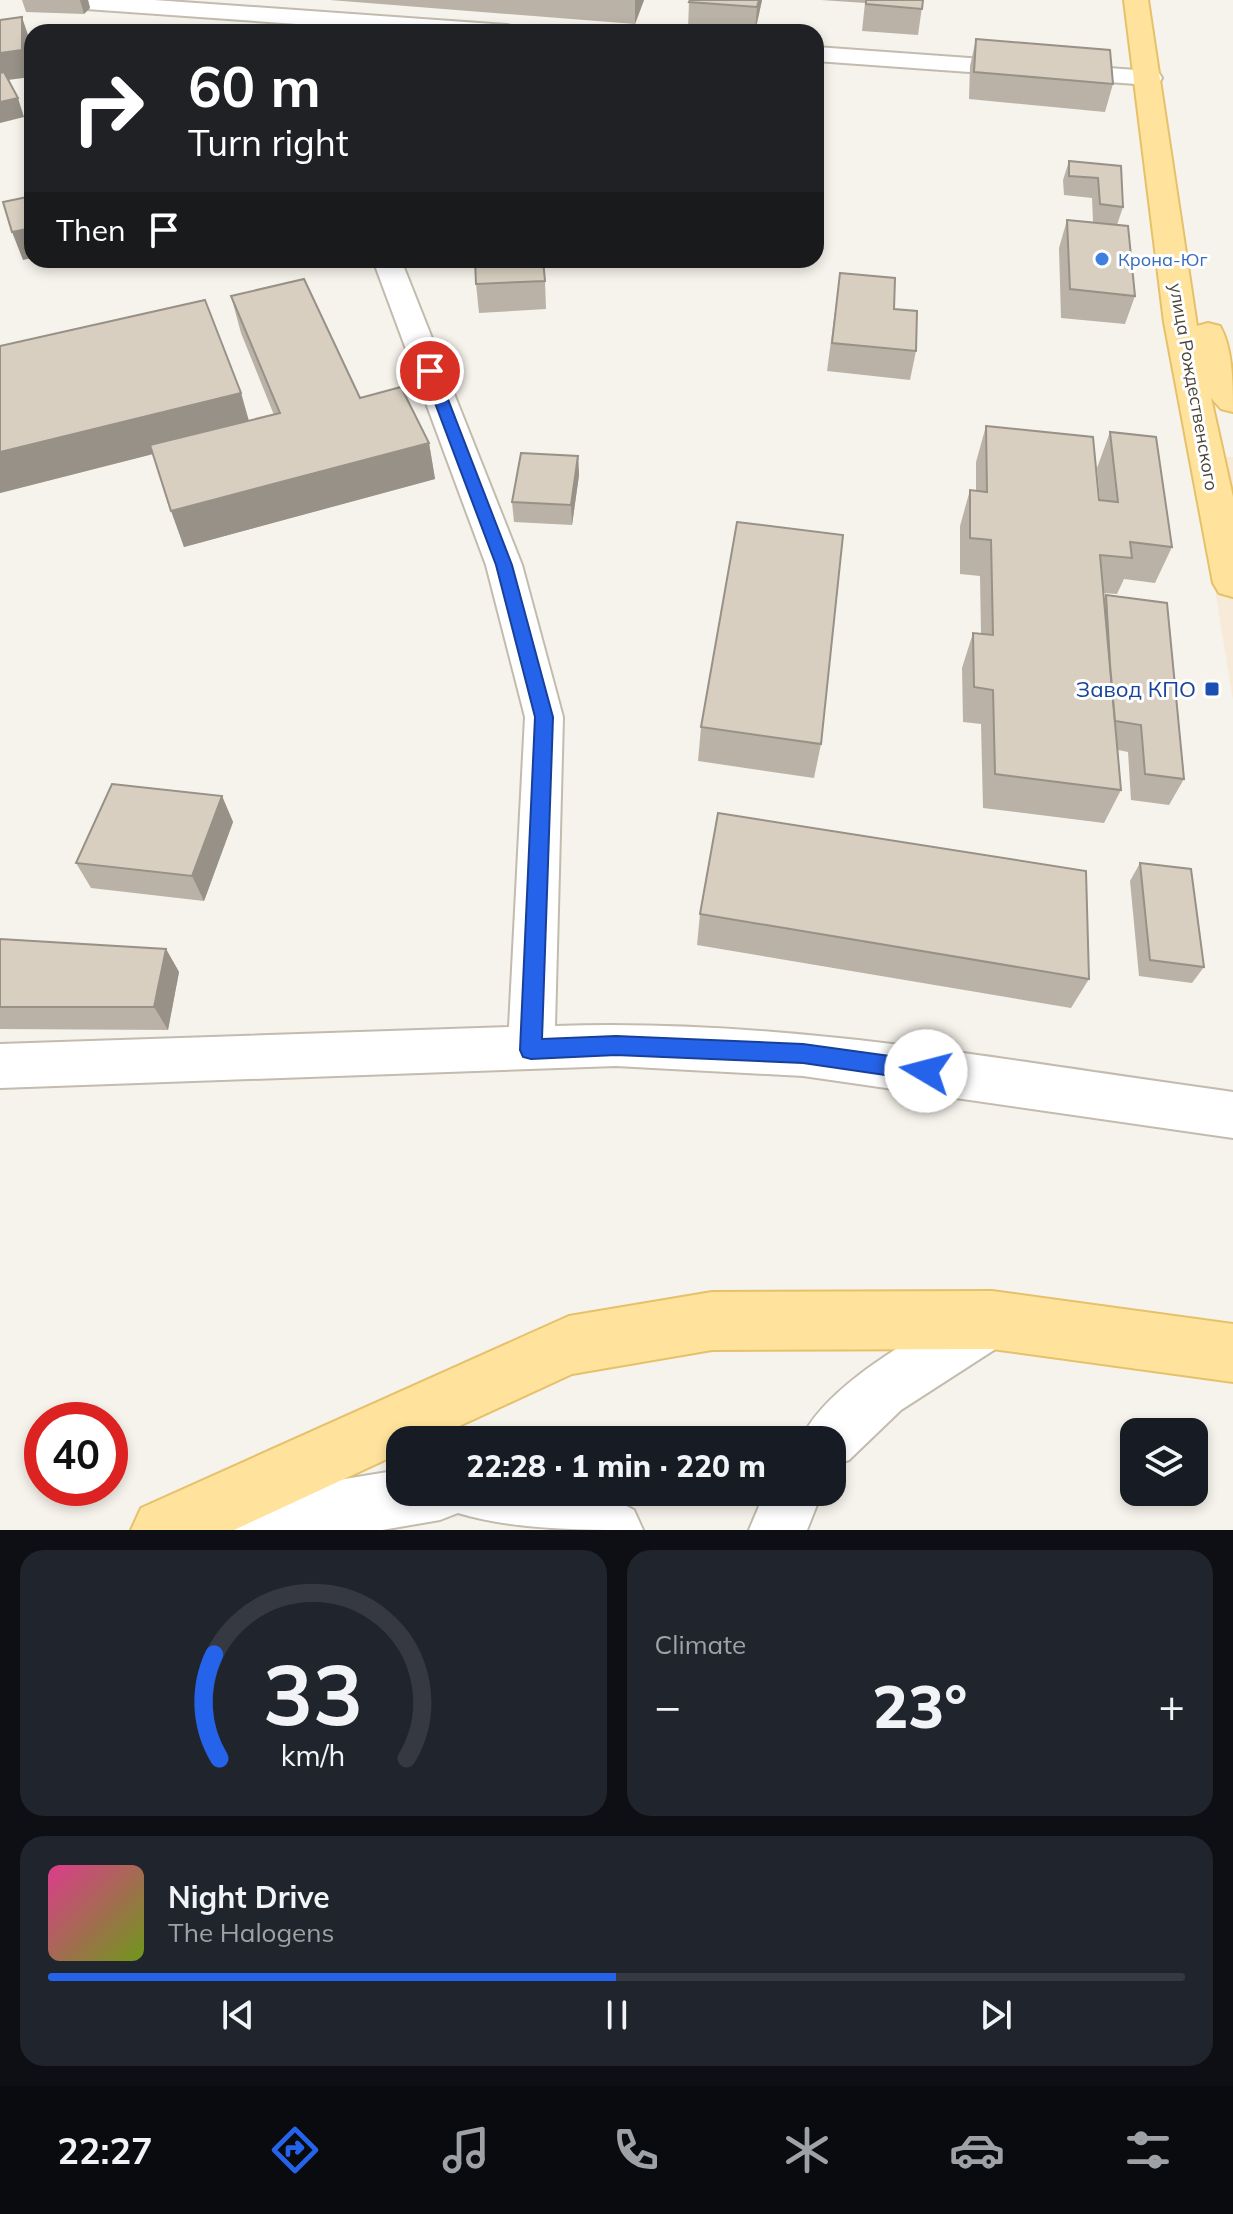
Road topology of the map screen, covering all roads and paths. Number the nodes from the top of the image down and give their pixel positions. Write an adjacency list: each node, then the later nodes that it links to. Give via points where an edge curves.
1 (58, 0): 3 (street)
2 (1136, 0): 5 (main road, улица Рождественского)
3 (395, 24)
4 (824, 55): 5 (street)
5 (1150, 78): 6 (main road, улица Рождественского)
6 (1159, 173): 8 (main road, via 1186,197 1216,382); 9 (main road, улица Рождественского, via 1187,368)
7 (390, 268): 10 (street, via 504,565 544,717)
8 (1233, 401)
9 (1233, 583)
10 (531, 1050): 11 (street); 12 (street, via 616,1045 803,1054)
11 (0, 1066)
12 (1233, 1115)
13 (992, 1320): 14 (main road); 15 (street, via 882,1391); 19 (main road, via 712,1321 569,1345)
14 (1233, 1353)
15 (844, 1426)
16 (386, 1501): 20 (street)
17 (568, 1506): 21 (street)
18 (788, 1506): 22 (street)
19 (163, 1530)
20 (209, 1530)
21 (614, 1530)
22 (778, 1530)

